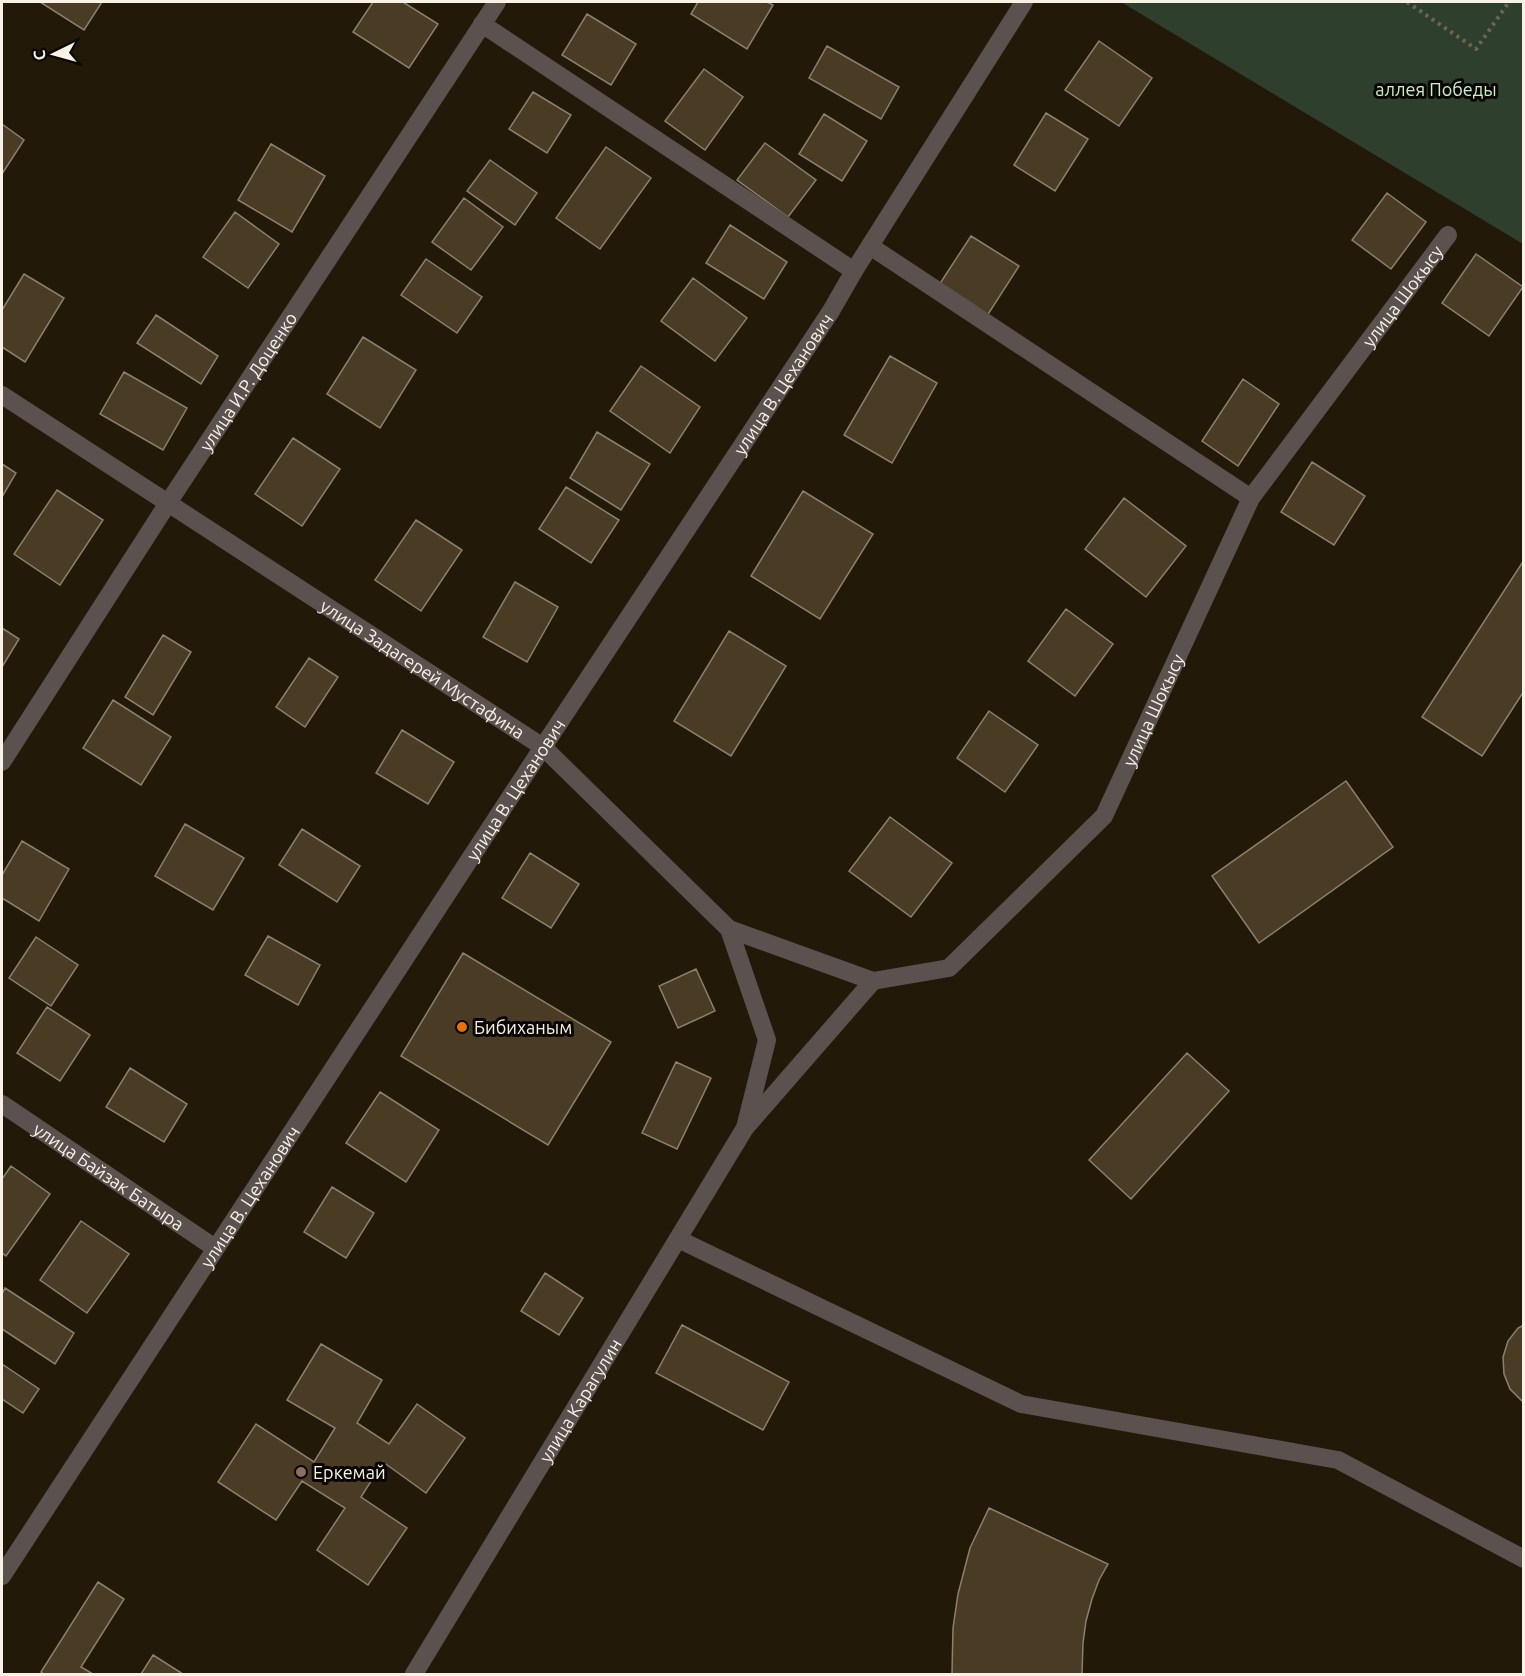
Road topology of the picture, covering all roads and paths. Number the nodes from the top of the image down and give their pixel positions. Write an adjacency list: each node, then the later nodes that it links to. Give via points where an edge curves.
1 (497, 2): 5 (street, улица И.Р. Доценко)
2 (1024, 2): 7 (street, улица В. Цеханович)
3 (1407, 2): 4 (path, via 1476,50)
4 (1509, 2)
5 (482, 24): 8 (street); 11 (street, улица И.Р. Доценко)
6 (1448, 235): 10 (street, улица Шокысу)
7 (870, 246): 8 (street, улица В. Цеханович); 10 (street)
8 (854, 271): 12 (street, улица В. Цеханович)
9 (2, 395): 11 (street, улица Задагерей Мустафина)
10 (1251, 498): 15 (street, улица Шокысу, via 1104,816 949,968)
11 (168, 503): 12 (street, улица Задагерей Мустафина); 13 (street, улица И.Р. Доценко)
12 (543, 747): 14 (street, улица Задагерей Мустафина); 19 (street, улица В. Цеханович)
13 (2, 762)
14 (729, 928): 15 (street, улица Шокысу); 17 (street, улица Задагерей Мустафина, via 767,1040)
15 (873, 981): 17 (street)
16 (2, 1104): 19 (street, улица Байзак Батыра)
17 (745, 1128): 18 (street, улица Карагулин)
18 (678, 1239): 20 (street, via 1021,1404 1338,1460); 22 (street, улица Карагулин)
19 (215, 1248): 21 (street, улица В. Цеханович)
20 (1524, 1559)
21 (2, 1576)
22 (414, 1674)

